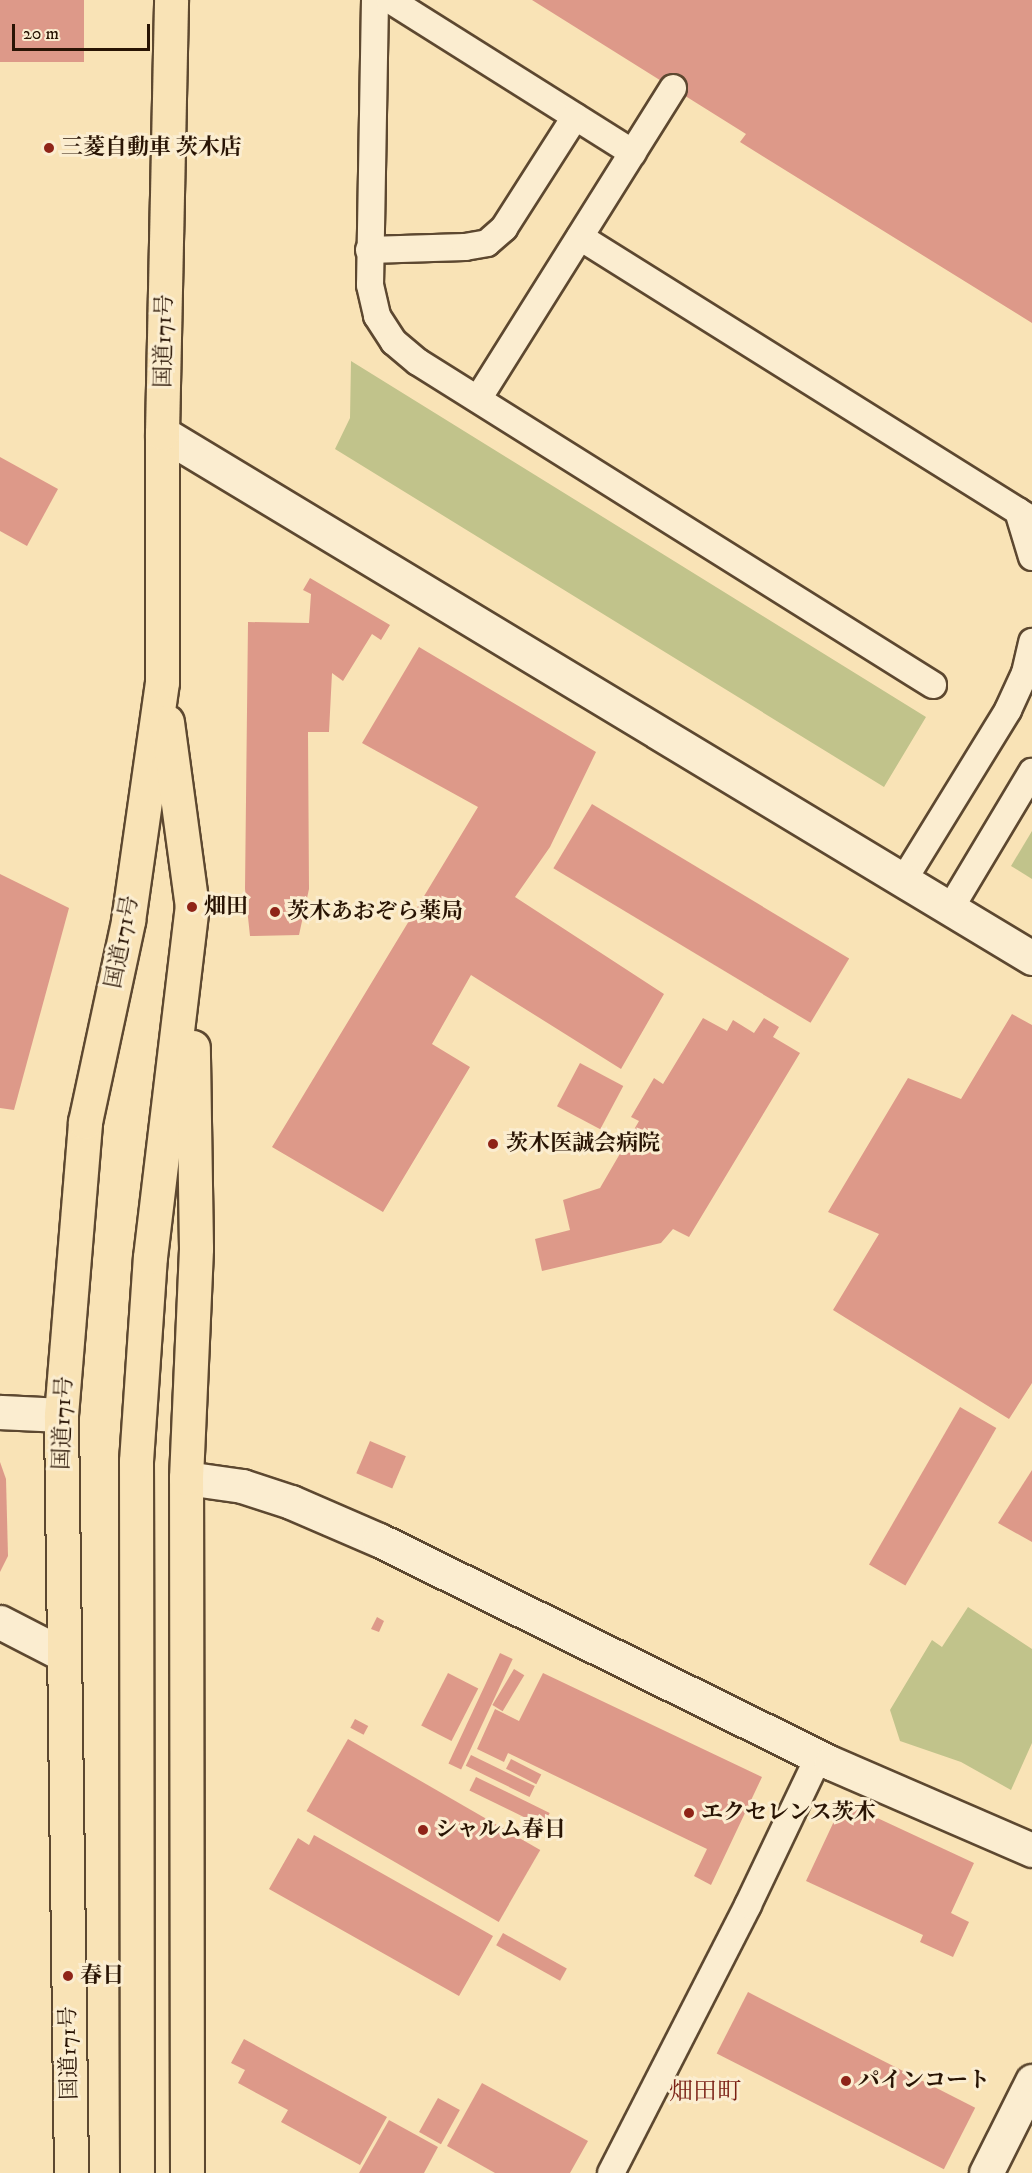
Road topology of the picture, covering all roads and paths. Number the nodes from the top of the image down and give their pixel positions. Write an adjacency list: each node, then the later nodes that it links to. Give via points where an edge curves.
1 (171, 0): 10 (highway, 国道171号)
2 (375, 0): 8 (lane)
3 (390, 0): 5 (lane)
4 (673, 88): 6 (lane)
5 (574, 117): 6 (lane); 8 (lane, via 504,228 487,243)
6 (633, 153): 7 (lane)
7 (580, 237): 9 (lane); 11 (lane)
8 (369, 250): 9 (lane, via 373,300 385,330 406,354)
9 (478, 399): 15 (lane)
10 (162, 432): 14 (highway, 国道171号); 17 (street)
11 (1025, 515): 12 (lane)
12 (1032, 557)
13 (1032, 642): 17 (lane, via 1025,673 1008,710)
14 (162, 682): 18 (highway, 国道171号); 22 (highway, 国道171号, via 128,921 85,1122)
15 (933, 685)
16 (1032, 772): 19 (lane)
17 (903, 881): 19 (street)
18 (192, 907): 23 (highway, via 196,1248); 30 (highway, 国道171号, via 150,1257 138,1428)
19 (950, 909): 20 (street)
20 (1032, 958)
21 (0, 1413): 22 (street)
22 (61, 1415): 25 (highway, 国道171号)
23 (186, 1478): 26 (street, via 242,1486 291,1502 379,1540); 31 (highway)
24 (0, 1622): 25 (street)
25 (62, 1654): 29 (highway, 国道171号)
26 (819, 1756): 27 (street); 32 (lane)
27 (1032, 1850)
28 (1032, 2081): 33 (street)
29 (71, 2173)
30 (137, 2173)
31 (187, 2173)
32 (611, 2173)
33 (986, 2173)

